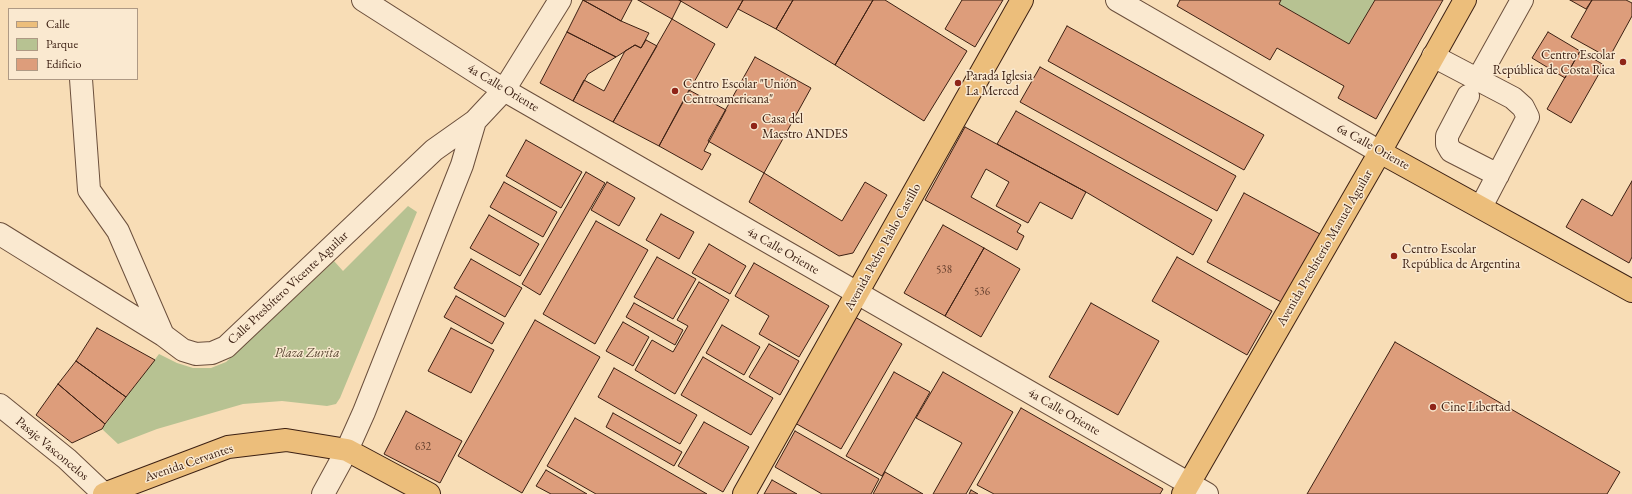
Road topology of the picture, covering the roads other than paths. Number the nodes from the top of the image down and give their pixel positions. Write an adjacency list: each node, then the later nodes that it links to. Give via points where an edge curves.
1 (363, 0): 10 (street, 4a Calle Oriente)
2 (560, 0): 10 (street)
3 (1022, 0): 17 (main road, Avenida Pedro Pablo Castillo)
4 (1117, 0): 12 (street, 6a Calle Oriente)
5 (1465, 0): 7 (main road, Avenida Presbíterio Manuel Aguilar)
6 (1522, 0): 9 (street)
7 (1433, 56): 9 (street); 12 (main road, Avenida Presbíterio Manuel Aguilar)
8 (81, 80): 18 (street, via 90,190 118,231)
9 (1473, 88): 13 (street, via 1447,136 1447,144 1451,152); 13 (street, via 1513,98 1523,107 1528,117)
10 (504, 90): 11 (street); 17 (street, 4a Calle Oriente)
11 (475, 121): 18 (street, Calle Presbítero Vicente Aguilar, via 434,150 226,347 212,353 196,354 183,350); 20 (street, via 462,165)
12 (1380, 152): 14 (main road, 6a Calle Oriente); 21 (main road, Avenida Presbíterio Manuel Aguilar)
13 (1498, 175): 14 (street)
14 (1481, 207): 16 (main road, 6a Calle Oriente)
15 (0, 234): 18 (street, Calle Presbítero Vicente Aguilar)
16 (1632, 291)
17 (857, 294): 21 (street, 4a Calle Oriente); 25 (main road, Avenida Pedro Pablo Castillo)
18 (163, 335)
19 (0, 405): 22 (street, Pasaje Vasconcelos, via 67,459)
20 (347, 450): 22 (main road, Avenida Cervantes, via 286,440 228,447); 23 (street); 24 (main road)
21 (1193, 490)
22 (104, 494)
23 (323, 494)
24 (429, 494)
25 (744, 494)

